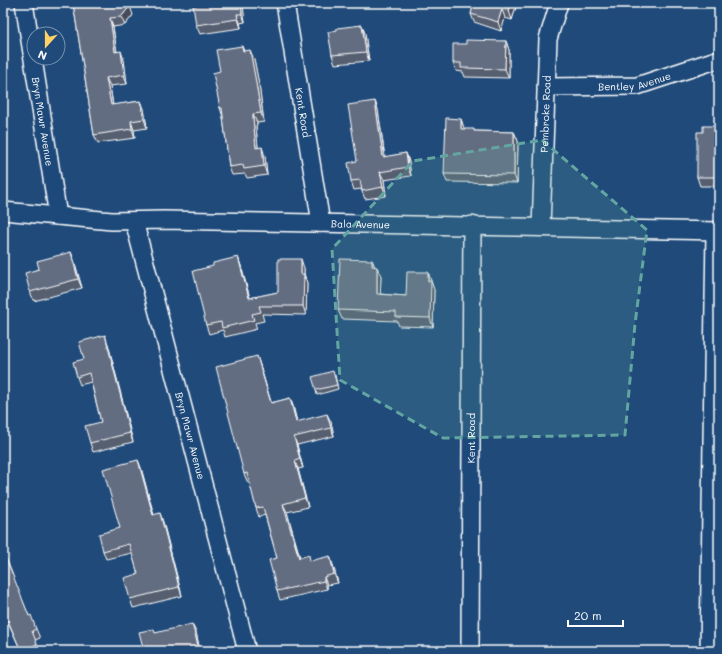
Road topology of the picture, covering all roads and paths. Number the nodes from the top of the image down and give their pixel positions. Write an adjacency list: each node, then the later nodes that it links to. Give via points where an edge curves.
1 (24, 3): 7 (street, Bryn Mawr Avenue)
2 (285, 3): 9 (street, Kent Road)
3 (559, 3): 5 (street, Pembroke Road, via 548,39)
4 (719, 59): 5 (street, Bentley Avenue, via 637,86)
5 (546, 87): 11 (street, Pembroke Road)
6 (3, 211): 7 (street, Bala Avenue)
7 (58, 216): 8 (street, Bala Avenue)
8 (134, 221): 9 (street, Bala Avenue); 13 (street, Bryn Mawr Avenue)
9 (321, 223): 10 (street, Bala Avenue)
10 (472, 225): 11 (street, Bala Avenue); 14 (street, Kent Road)
11 (541, 227): 12 (street, Bala Avenue)
12 (717, 231): 15 (street)
13 (247, 651)
14 (470, 651)
15 (709, 651)

